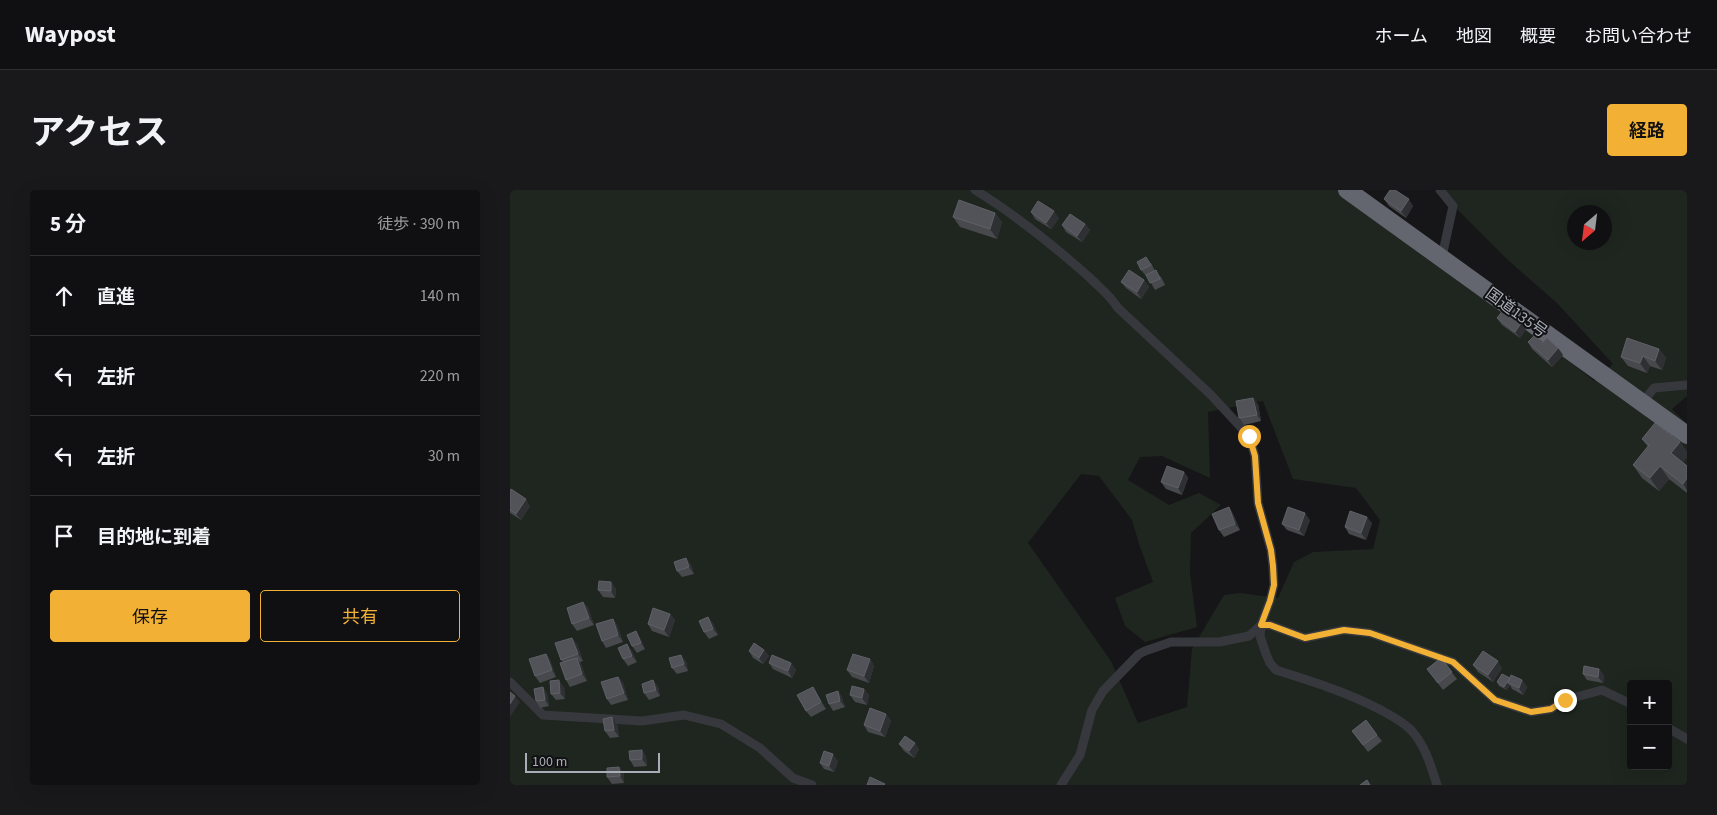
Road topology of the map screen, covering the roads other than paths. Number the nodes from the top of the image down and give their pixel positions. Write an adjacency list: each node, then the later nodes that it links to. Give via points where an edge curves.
1 (975, 190): 8 (street, via 1050,243 1107,293 1118,308 1211,395 1249,436 1255,456 1258,503 1273,566 1274,585)
2 (1347, 190): 4 (highway, 国道135号)
3 (1440, 190): 4 (street, via 1453,206)
4 (1442, 257): 6 (highway, 国道135号)
5 (1687, 385): 6 (street, via 1654,388)
6 (1642, 403): 7 (highway, 国道135号)
7 (1687, 435)
8 (1261, 625): 10 (street, via 1270,625 1305,638 1344,630 1370,633 1453,662 1495,700 1531,712 1551,709 1565,700 1602,690); 14 (street, via 1249,636 1220,642 1171,642 1139,654 1104,691 1092,710 1080,755); 15 (street, via 1260,636 1266,654 1276,670 1330,687 1396,719 1419,741 1428,756)
9 (510, 682): 13 (street, via 543,715 642,722 684,715 721,724 760,748 793,778)
10 (1627, 702)
11 (1672, 730): 12 (street)
12 (1687, 739)
13 (812, 785)
14 (1061, 785)
15 (1437, 785)

